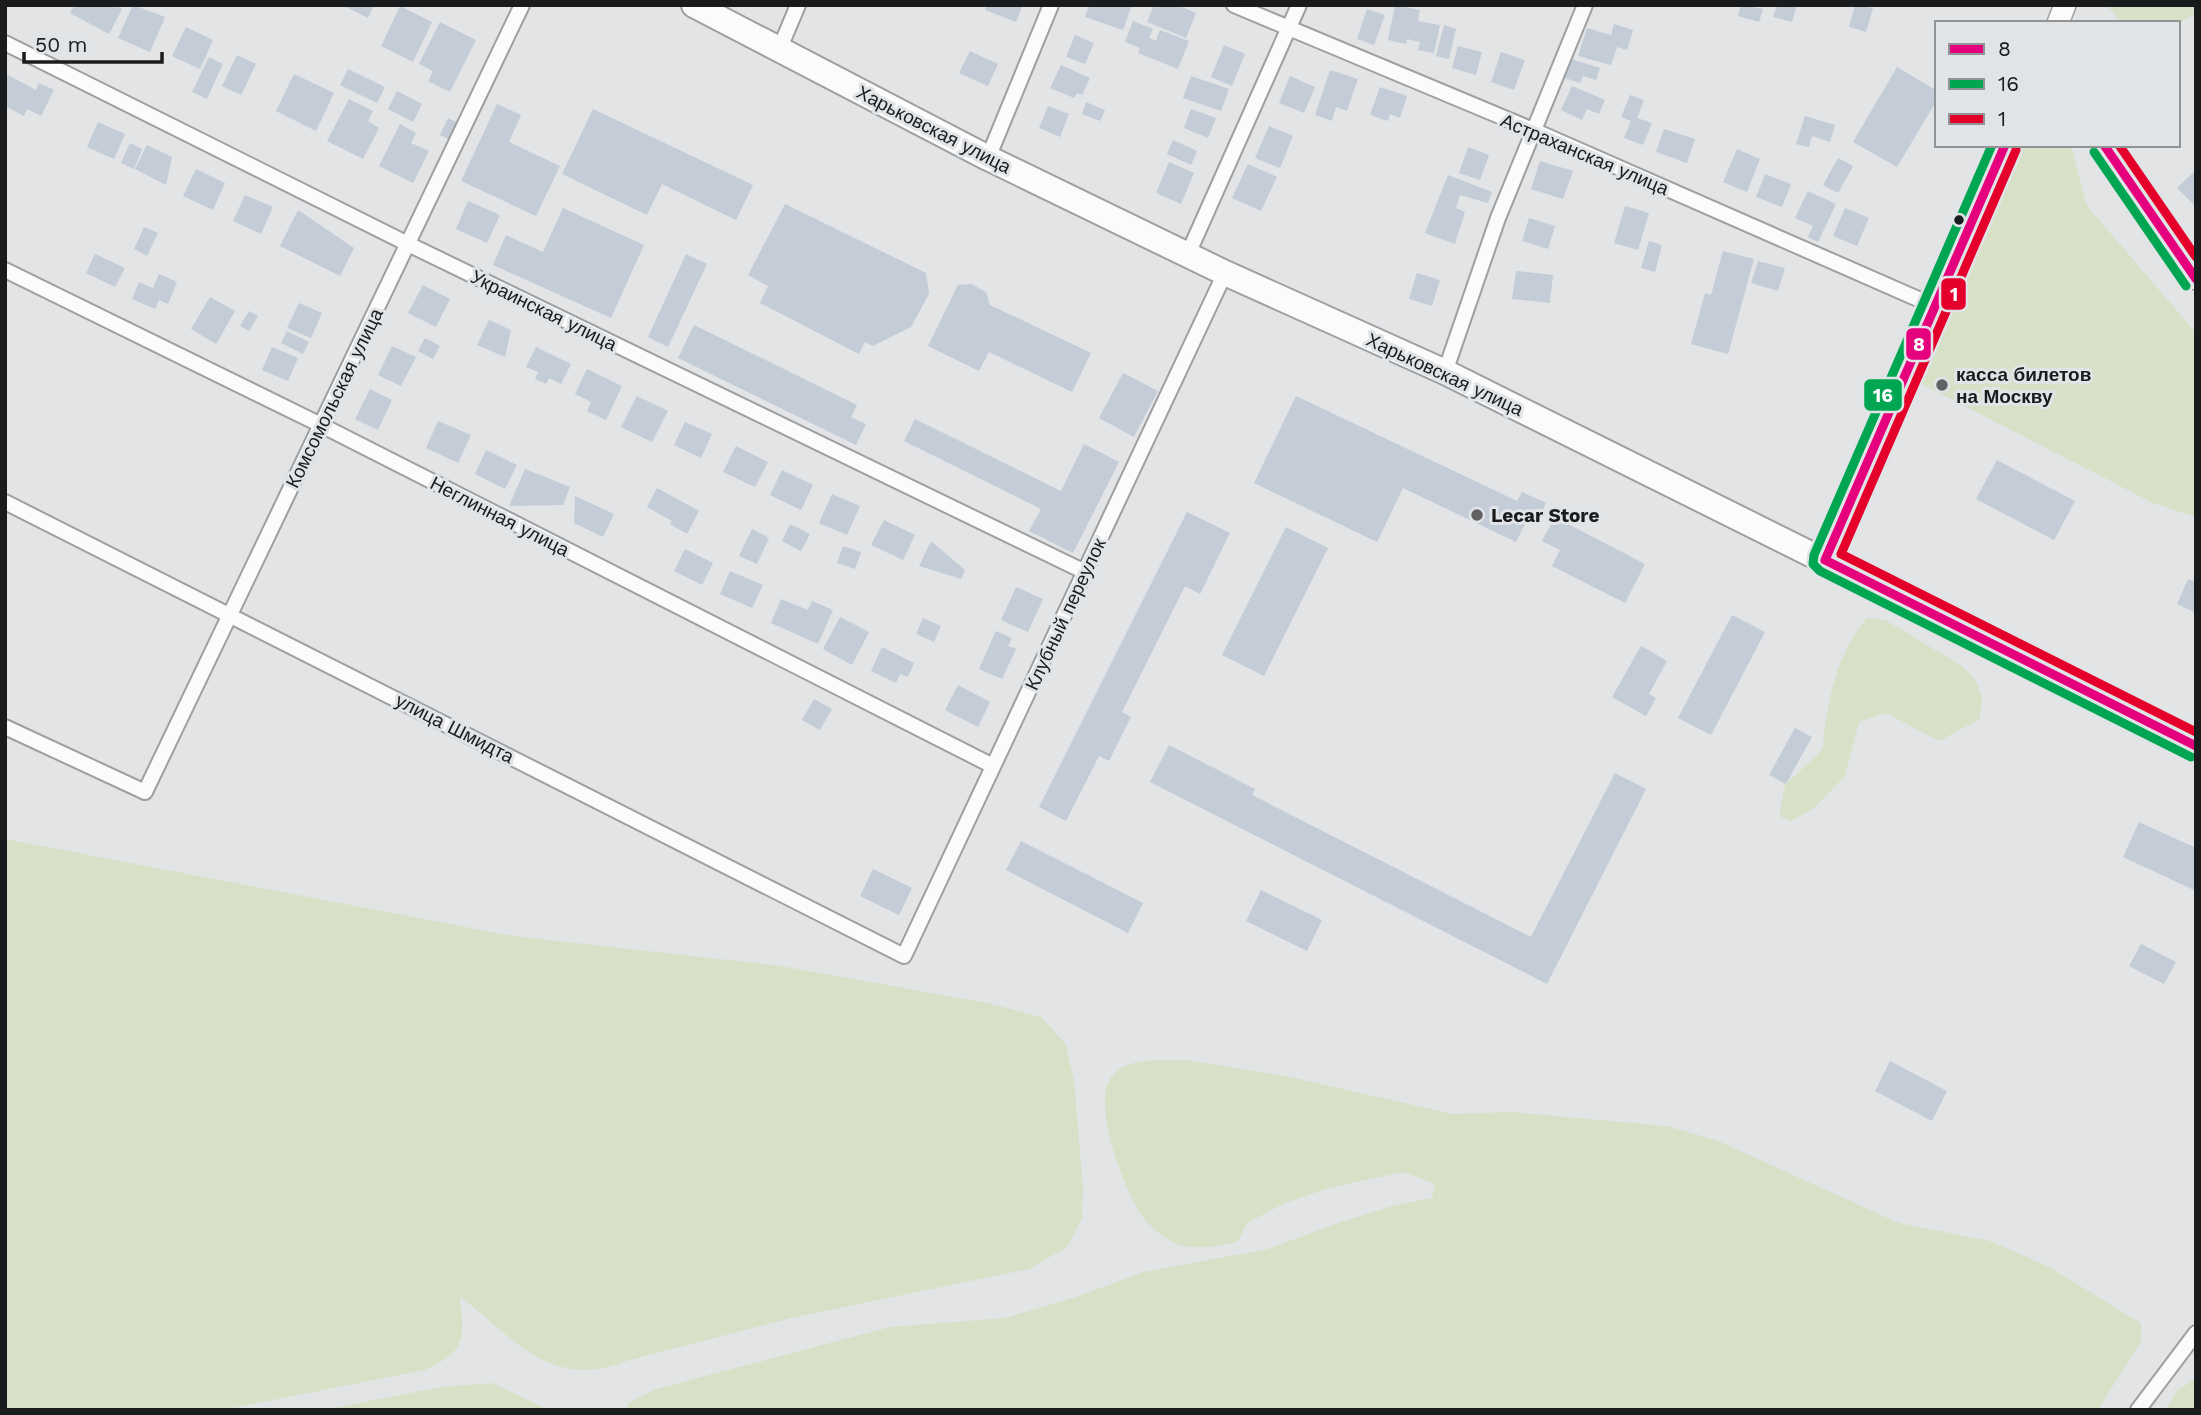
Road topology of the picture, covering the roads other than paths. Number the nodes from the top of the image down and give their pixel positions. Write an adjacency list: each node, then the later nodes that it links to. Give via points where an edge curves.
1 (523, 5): 15 (street, Комсомольская улица)
2 (694, 5): 10 (highway, Харьковская улица)
3 (798, 5): 10 (street)
4 (1051, 5): 14 (street)
5 (1234, 5): 8 (street, Астраханская улица)
6 (1299, 5): 8 (street)
7 (1585, 5): 11 (street)
8 (1289, 29): 11 (street, Астраханская улица); 16 (street)
9 (5, 43): 15 (street, Украинская улица)
10 (779, 50): 14 (highway, Харьковская улица)
11 (1532, 130): 20 (street, Астраханская улица); 21 (street)
12 (2004, 147): 20 (main road)
13 (2105, 147): 19 (main road)
14 (988, 158): 16 (highway, Харьковская улица)
15 (408, 244): 22 (street, Комсомольская улица); 25 (street, Украинская улица)
16 (1188, 254): 18 (highway, Харьковская улица)
17 (5, 270): 22 (street, Неглинная улица)
18 (1225, 272): 21 (highway, Харьковская улица); 25 (street, Клубный переулок)
19 (2196, 279)
20 (1934, 306): 24 (main road)
21 (1445, 372): 24 (highway, Харьковская улица)
22 (321, 425): 26 (street, Комсомольская улица); 29 (street, Неглинная улица)
23 (5, 502): 26 (street, улица Шмидта)
24 (1825, 560): 28 (highway, Харьковская улица)
25 (1085, 572): 29 (street, Клубный переулок)
26 (230, 614): 27 (street, Комсомольская улица, via 145,792); 30 (street, улица Шмидта)
27 (5, 727)
28 (2196, 746)
29 (993, 766): 30 (street, Клубный переулок)
30 (904, 956)
31 (2196, 1333): 32 (street)
32 (2138, 1410)

